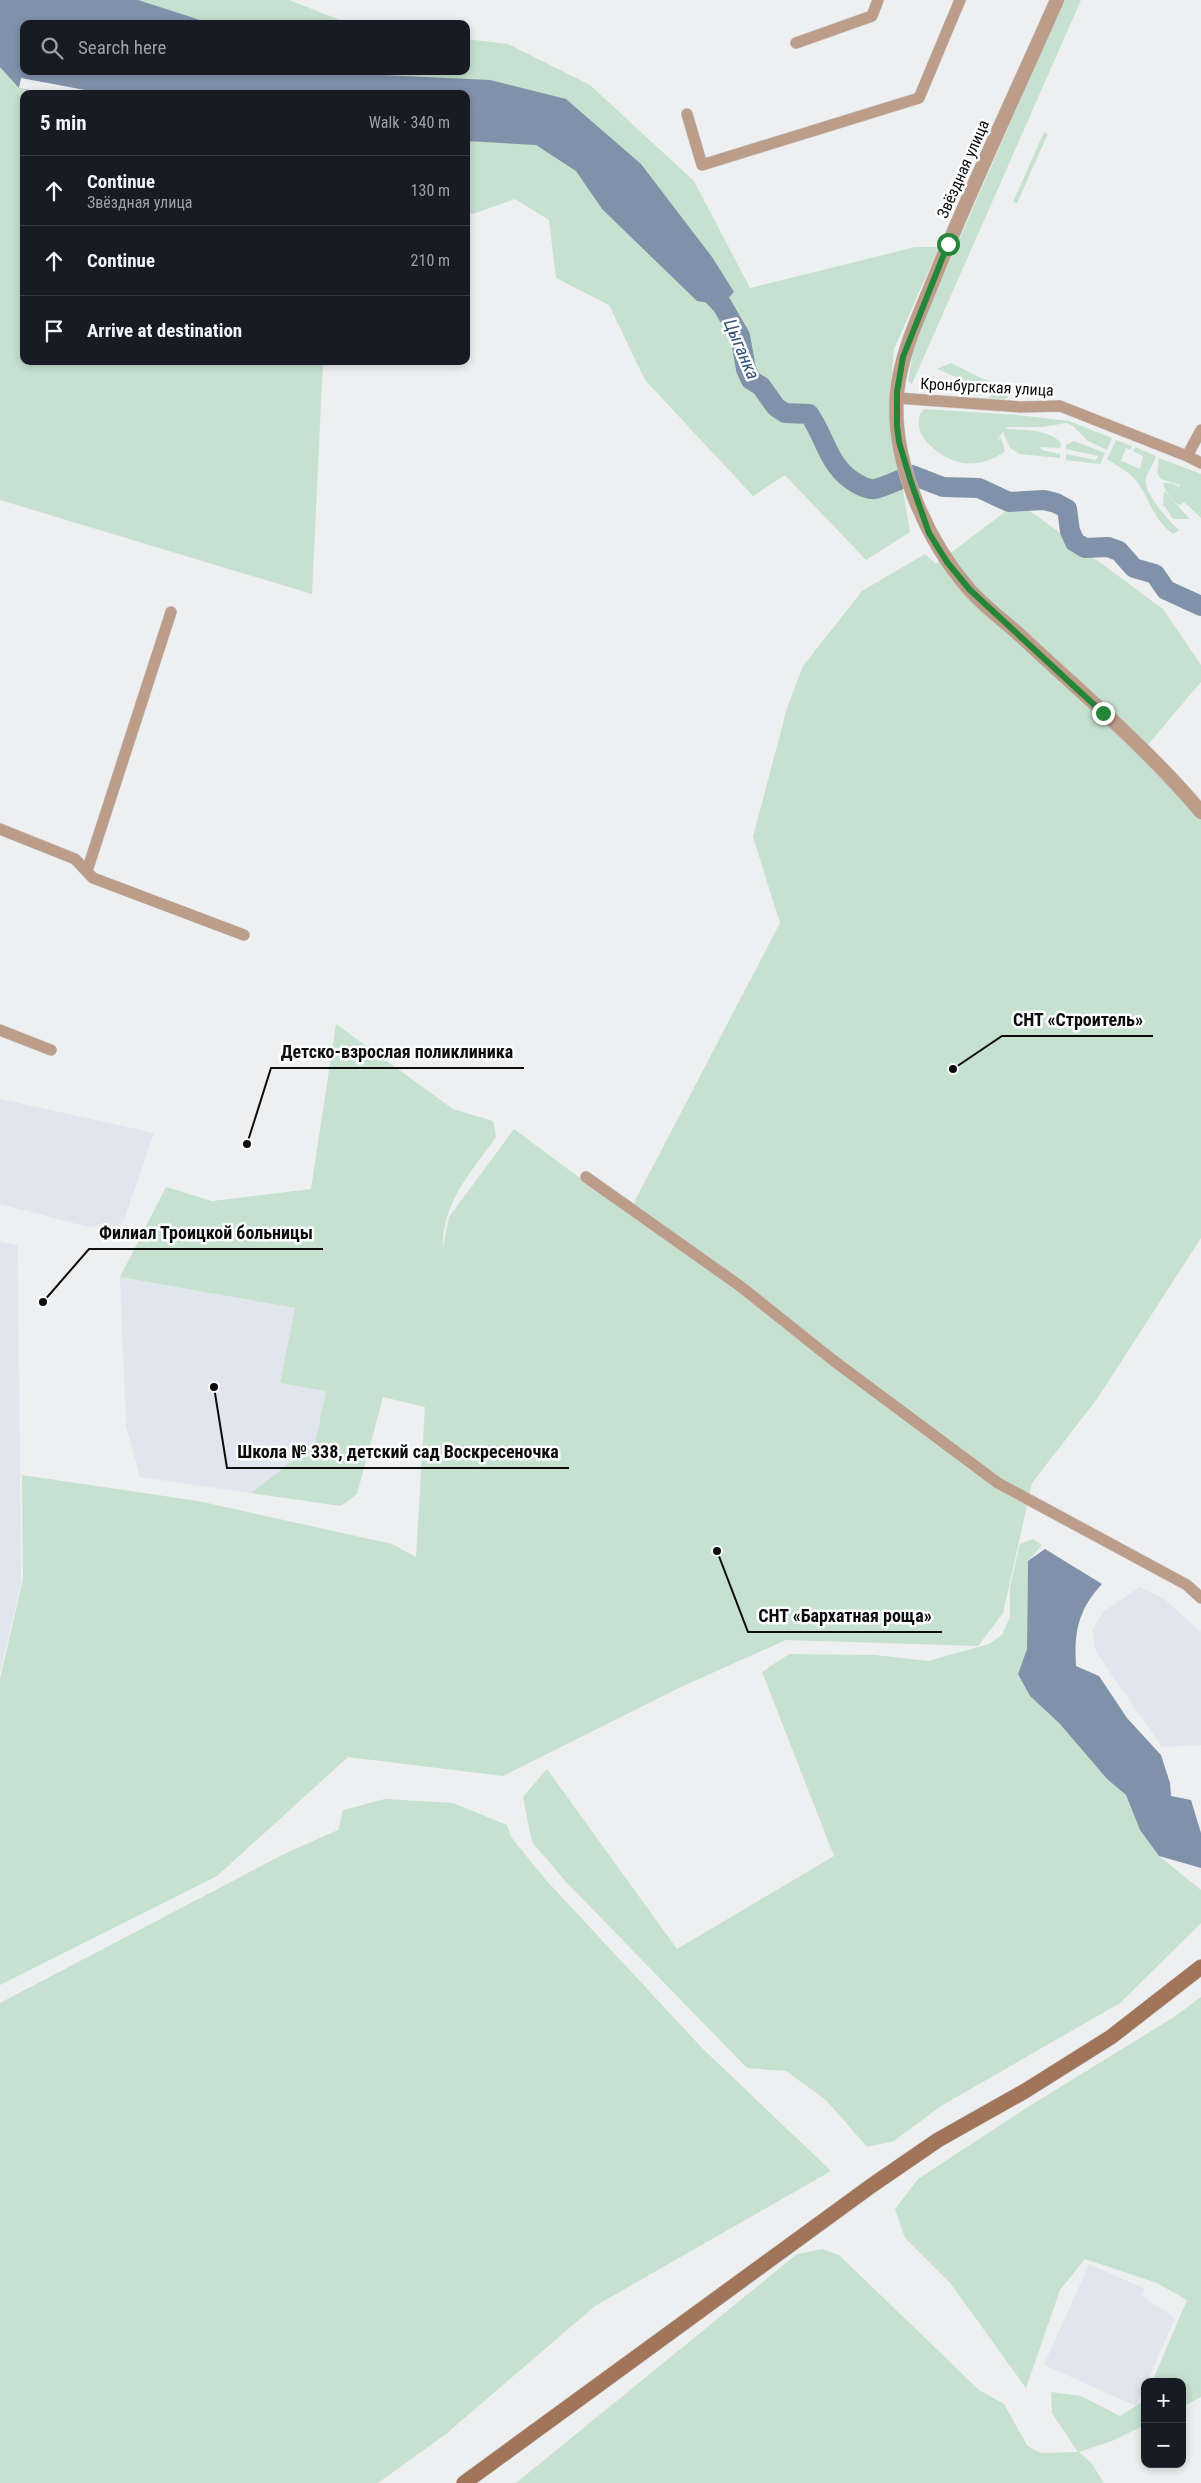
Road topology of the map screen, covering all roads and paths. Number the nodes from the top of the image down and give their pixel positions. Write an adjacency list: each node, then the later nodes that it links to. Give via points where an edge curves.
1 (878, 0): 4 (street, via 872,16)
2 (960, 0): 5 (street, via 919,98 702,165)
3 (1057, 0): 6 (street, Звёздная улица, via 948,244 906,348)
4 (796, 43)
5 (687, 114)
6 (897, 398): 8 (street, Кронбургская улица, via 1060,406); 11 (street, Звёздная улица, via 899,442 911,482 929,533 947,562 970,590 1103,713)
7 (1201, 430): 8 (street)
8 (1188, 456): 9 (street, Кронбургская улица)
9 (1201, 463)
10 (171, 612): 13 (street)
11 (1201, 812)
12 (0, 829): 13 (street, via 75,859)
13 (87, 871): 14 (street, via 93,878)
14 (244, 935)
15 (0, 1030): 16 (street)
16 (51, 1050)
17 (586, 1177): 18 (street, via 740,1286 841,1367 998,1483 1187,1585)
18 (1201, 1598)
19 (1201, 1966): 20 (main road, via 1111,2037 938,2140 870,2186)
20 (464, 2483)

